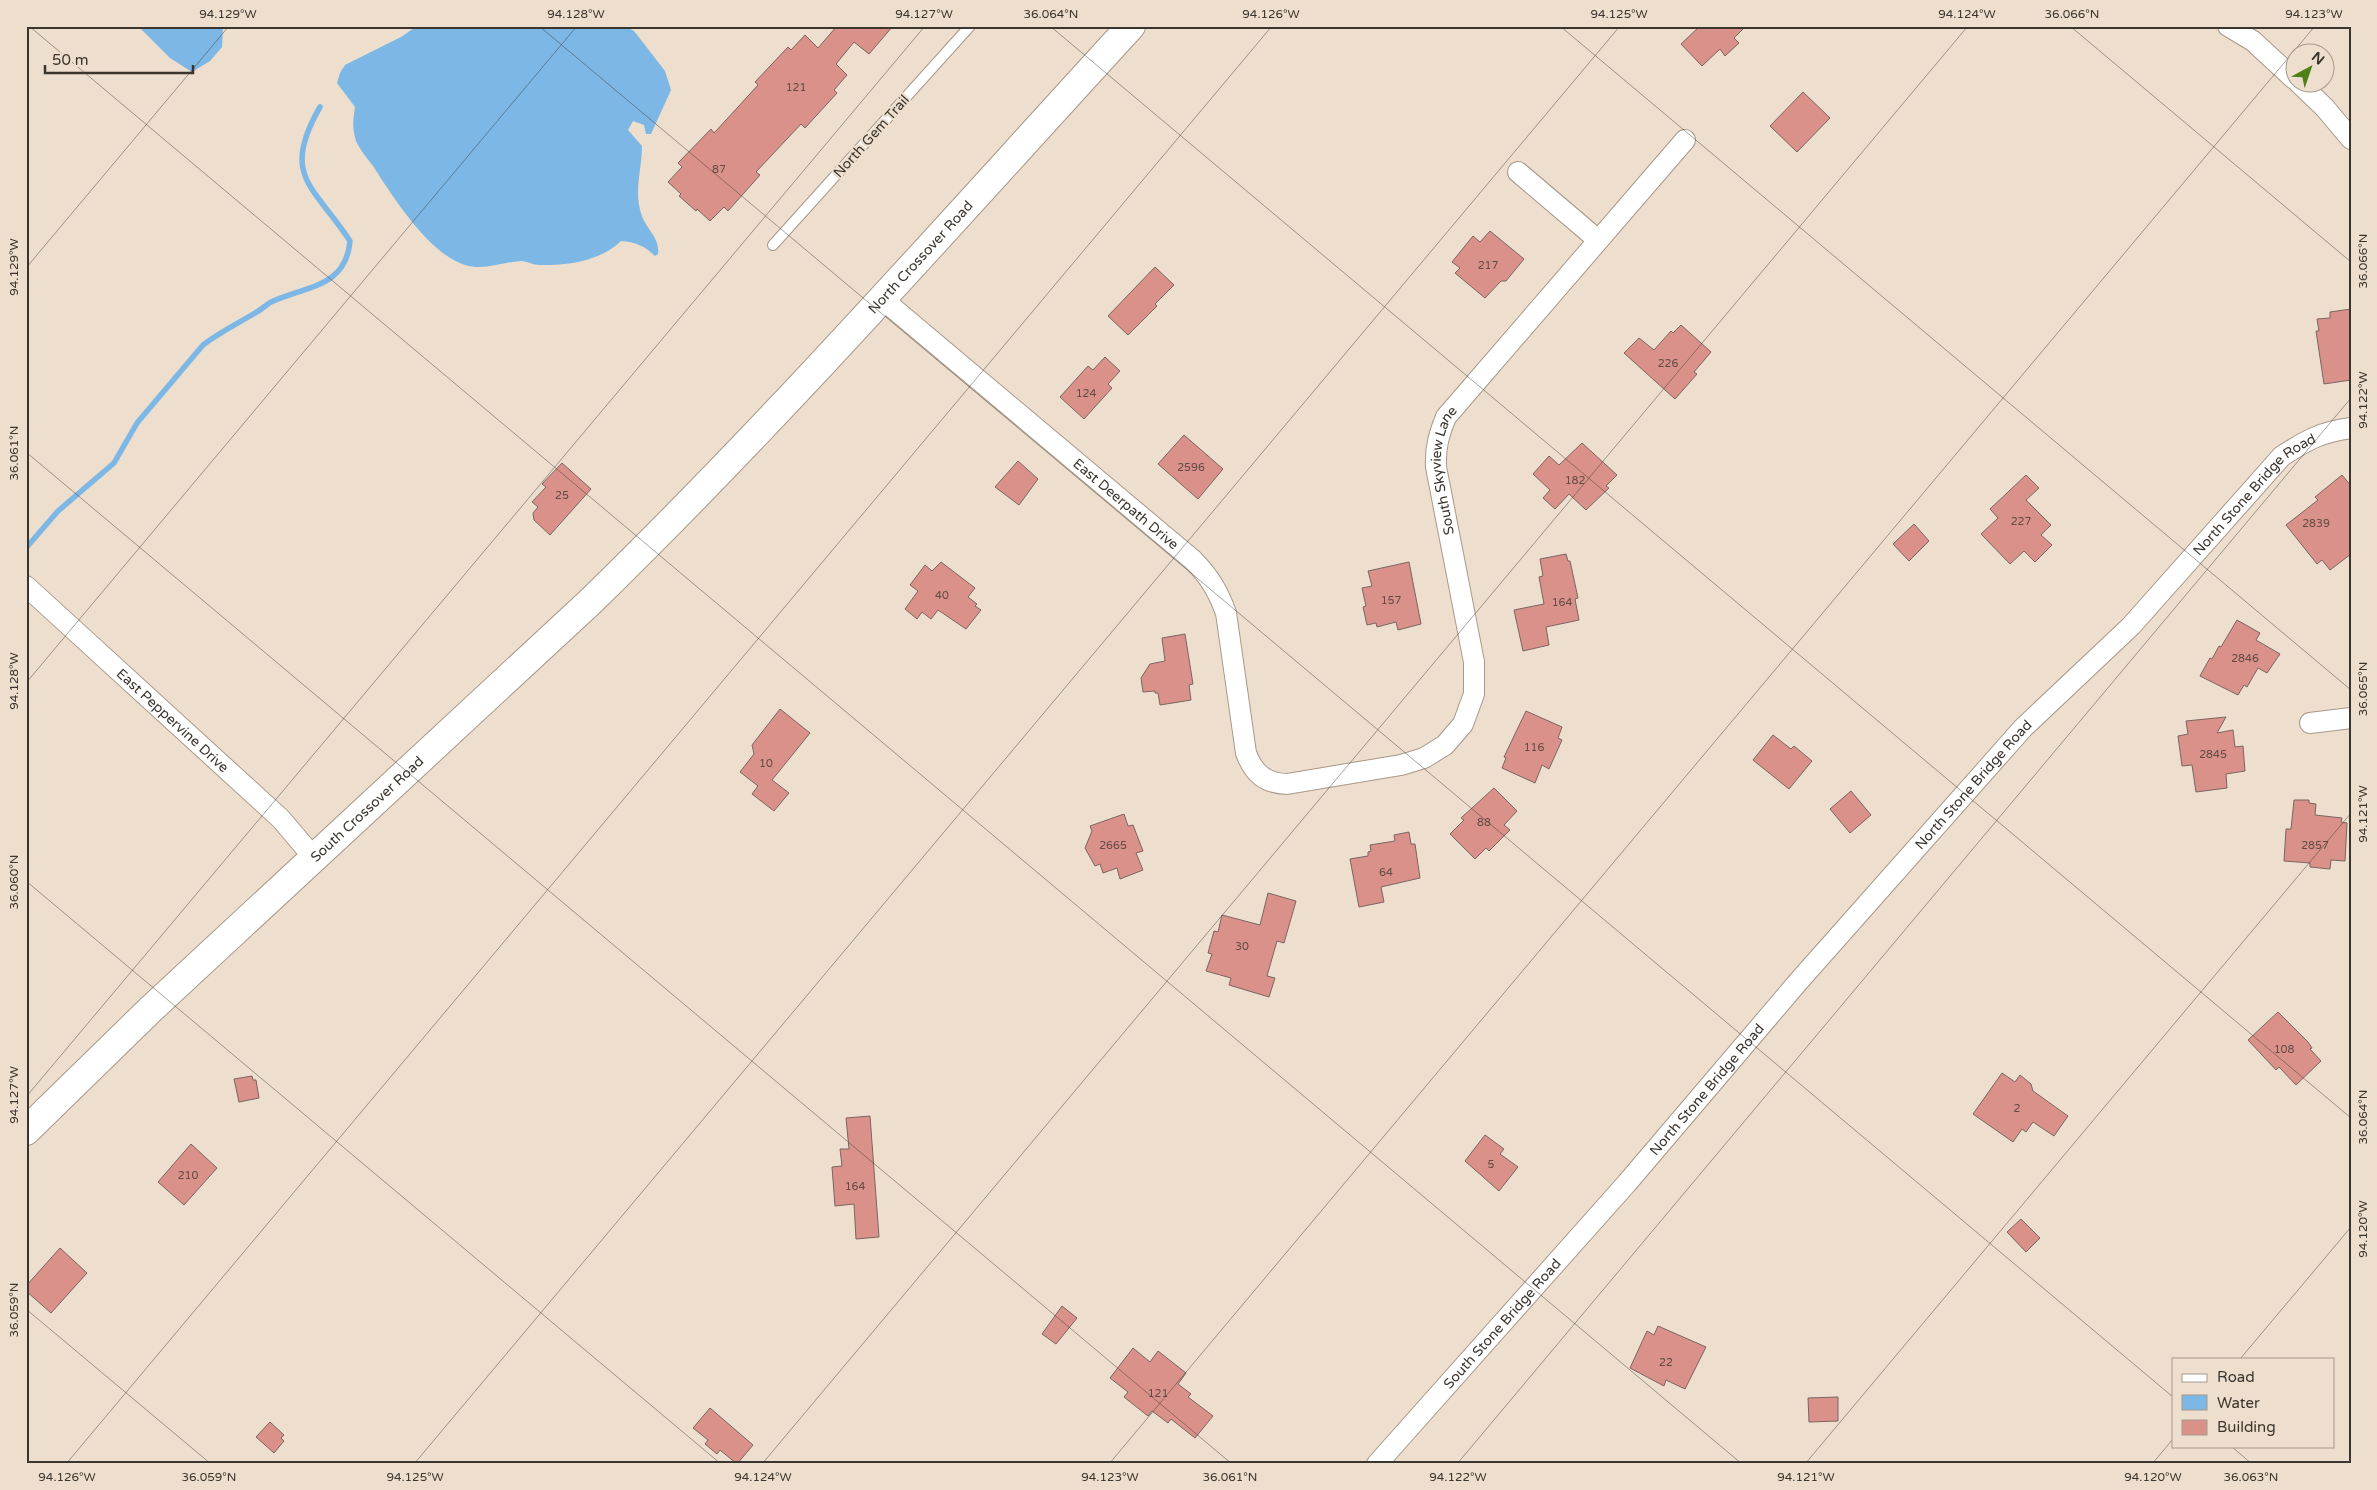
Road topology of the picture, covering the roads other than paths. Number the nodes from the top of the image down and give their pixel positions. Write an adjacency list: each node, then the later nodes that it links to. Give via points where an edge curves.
1 (970, 26): 10 (lane, North Gem Trail)
2 (1131, 26): 11 (main road, North Crossover Road)
3 (2228, 26): 4 (street, via 2253,41)
4 (2284, 70)
5 (2308, 92): 6 (street)
6 (2351, 139)
7 (1685, 140): 9 (street, South Skyview Lane)
8 (1518, 172): 9 (street)
9 (1598, 240): 17 (street, South Skyview Lane, via 1458,401 1446,416 1439,434 1436,467 1474,662 1474,694 1463,724 1445,745 1424,758 1401,765 1287,784 1273,783)
10 (773, 245)
11 (881, 298): 13 (main road, North Crossover Road); 17 (street, East Deerpath Drive, via 1207,575 1218,591 1226,613 1246,753 1251,767)
12 (2351, 428): 20 (street, North Stone Bridge Road, via 2308,439 2282,456 2131,626 2023,728 1798,982)
13 (706, 485): 18 (main road, South Crossover Road, via 590,602)
14 (26, 586): 18 (street, East Peppervine Drive, via 281,819)
15 (2351, 718): 16 (street)
16 (2310, 723)
17 (1260, 777)
18 (314, 858): 19 (main road, South Crossover Road, via 151,1009)
19 (26, 1131)
20 (1627, 1183): 21 (street, South Stone Bridge Road)
21 (1377, 1464)

